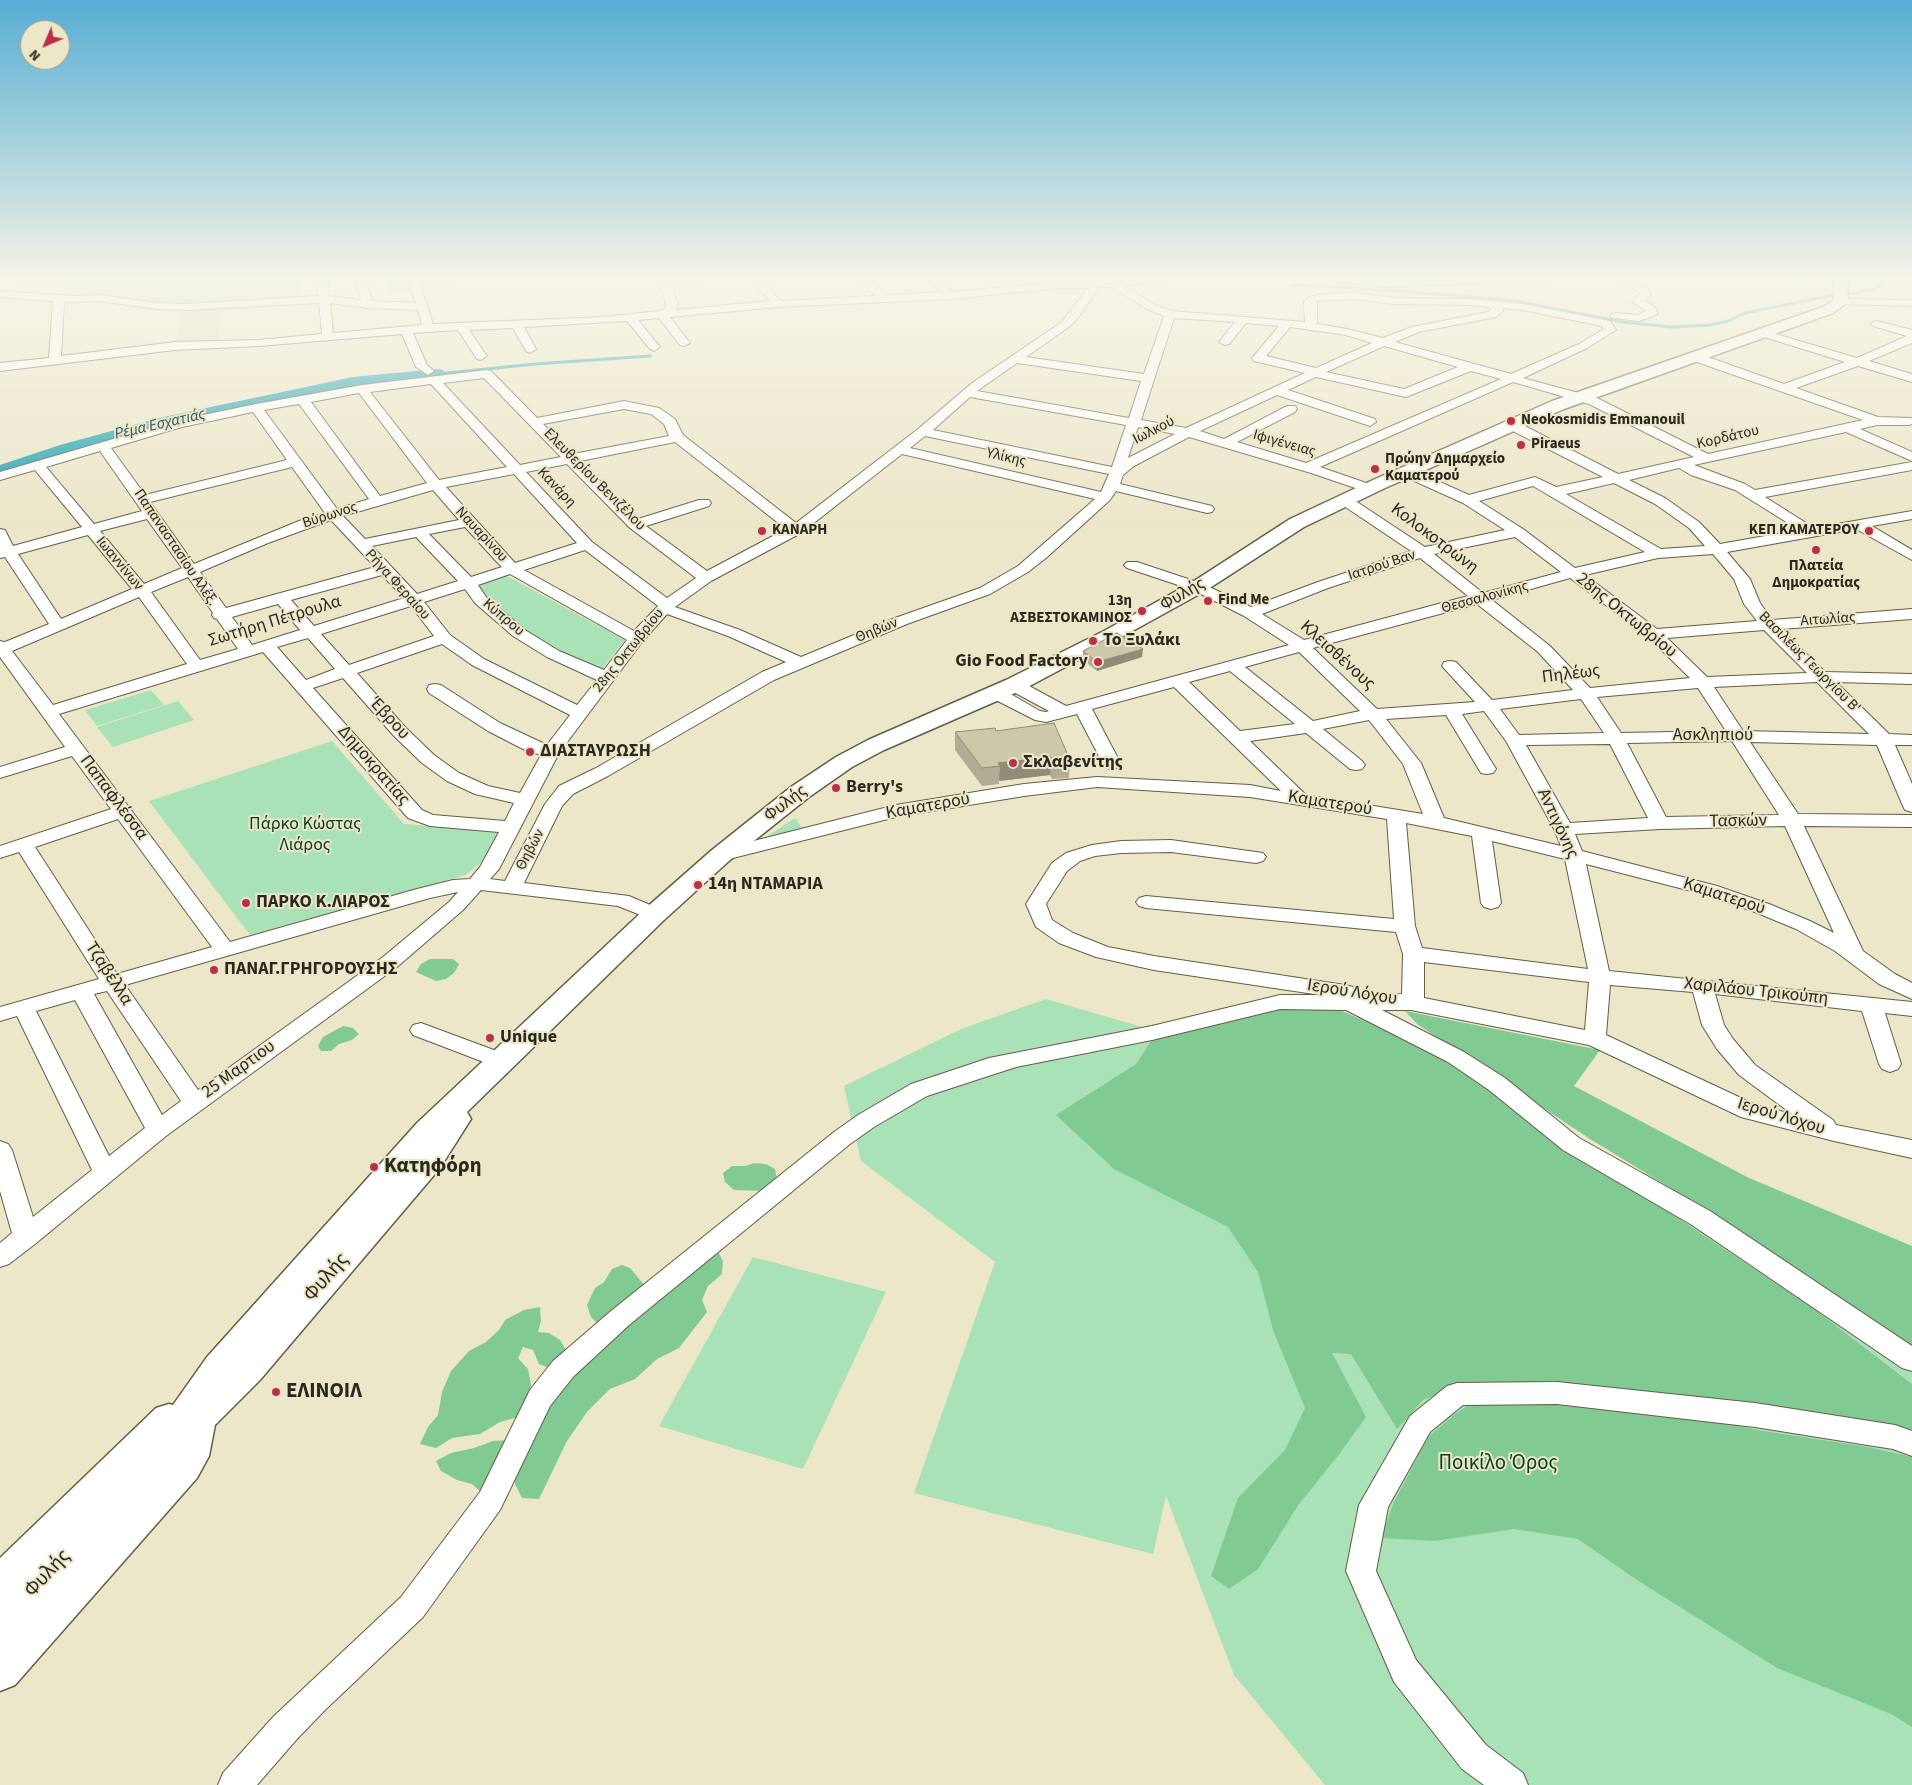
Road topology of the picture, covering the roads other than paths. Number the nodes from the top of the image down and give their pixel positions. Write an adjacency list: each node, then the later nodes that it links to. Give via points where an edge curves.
1 (51, 361): 13 (street)
2 (420, 361): 16 (street, Κανάρη)
3 (1011, 361): 23 (street, 28ης Οκτωβρίου)
4 (1030, 361): 17 (street)
5 (1154, 361): 17 (street)
6 (1271, 361): 15 (street)
7 (1339, 361): 15 (street, Ιωλκού)
8 (1449, 361): 14 (street)
9 (1548, 361): 18 (street)
10 (1688, 361): 24 (main road, Φυλής)
11 (1707, 361): 21 (street)
12 (1858, 361): 19 (street); 21 (street)
13 (0, 367)
14 (1469, 367): 15 (street, via 1400,394); 18 (street)
15 (1315, 372): 22 (street, Ιωλκού)
16 (431, 376): 20 (street); 31 (street, Ελευθερίου Βενιζέλου, via 488,375); 51 (street, Κανάρη)
17 (1149, 378): 32 (street)
18 (1513, 378): 24 (street); 50 (street)
19 (1912, 378)
20 (362, 389): 26 (street); 55 (street, Ναυαρίνου)
21 (1783, 389): 29 (street)
22 (1277, 391): 25 (street, Ιωλκού); 33 (street)
23 (967, 393): 32 (street); 37 (street, 28ης Οκτωβρίου)
24 (1582, 398): 35 (main road, Φυλής); 45 (street)
25 (1259, 399): 28 (street); 38 (street, Ιωλκού)
26 (302, 400): 27 (street); 62 (street)
27 (256, 408): 41 (street); 46 (street, Ρήγα Φεραίου)
28 (1291, 409): 34 (street); 40 (street)
29 (1877, 420): 30 (street, Κορδάτου); 36 (street, Κορδάτου)
30 (1911, 421)
31 (535, 422): 39 (street, via 624,405 665,416); 44 (street, Ελευθερίου Βενιζέλου)
32 (1134, 422): 38 (street, Ιφιγένειας); 56 (street)
33 (1370, 422)
34 (1336, 423)
35 (1512, 426): 52 (main road, Φυλής); 54 (street, Βασιλέως Γεωργίου Β')
36 (1846, 427): 43 (street); 45 (street, Κορδάτου)
37 (923, 432): 42 (street, 28ης Οκτωβρίου); 56 (street)
38 (1188, 432): 40 (street, Ιφιγένειας); 56 (street, Ιωλκού, via 1129,463)
39 (678, 438): 44 (street, Βύρωνος); 73 (street)
40 (1226, 443): 50 (street, Ιφιγένειας)
41 (102, 445): 47 (street); 60 (street, Παπαναστασίου Αλέξ.)
42 (900, 450): 56 (street, Υλίκης); 73 (street, 28ης Οκτωβρίου)
43 (1912, 457)
44 (572, 459): 51 (street, Βύρωνος); 71 (street, Ελευθερίου Βενιζέλου)
45 (1708, 459): 48 (street, Κορδάτου)
46 (294, 462): 60 (street); 67 (street, Ρήγα Φεραίου)
47 (37, 464): 53 (street); 72 (street, Ιωαννίνων)
48 (1683, 465): 54 (street, Κορδάτου); 59 (street, via 1730,482)
49 (1912, 466): 59 (street)
50 (1308, 467): 57 (street, Ιφιγένειας)
51 (515, 470): 55 (street, Βύρωνος); 79 (street, Κανάρη)
52 (1406, 472): 57 (main road, Φυλής); 61 (street, 28ης Οκτωβρίου)
53 (0, 476)
54 (1618, 479): 58 (street, Κορδάτου); 80 (street, Βασιλέως Γεωργίου Β', via 1694,525)
55 (436, 485): 62 (street, Βύρωνος); 69 (street, Ναυαρίνου)
56 (1112, 485): 65 (street); 111 (street, Θηβών, via 1041,555 1000,583)
57 (1370, 489): 63 (main road, Φυλής)
58 (1554, 492): 61 (street, via 1535,481); 83 (street)
59 (1752, 495): 76 (street)
60 (142, 500): 66 (street, Παπαναστασίου Αλέξ.)
61 (1468, 500): 75 (street, 28ης Οκτωβρίου)
62 (377, 501): 67 (street, Βύρωνος)
63 (1346, 501): 81 (street, Κολοκοτρώνη); 92 (main road, Φυλής, via 1297,523)
64 (704, 503): 71 (street)
65 (1207, 510)
66 (152, 512): 72 (street); 88 (street, Παπαναστασίου Αλέξ.)
67 (333, 514): 78 (street, Ρήγα Φεραίου); 88 (street, Βύρωνος)
68 (1912, 515): 70 (street, Θεσσαλονίκης)
69 (468, 522): 74 (street); 87 (street, Ναυαρίνου)
70 (1857, 524): 76 (street, Θεσσαλονίκης); 84 (street)
71 (635, 525): 90 (street, Ελευθερίου Βενιζέλου)
72 (91, 530): 82 (street); 93 (street, Ιωαννίνων)
73 (796, 530): 90 (street, 28ης Οκτωβρίου)
74 (419, 532): 78 (street); 91 (street, Κύπρου)
75 (1518, 532): 81 (street, Ιατρού Βαν); 89 (street, 28ης Οκτωβρίου)
76 (1811, 532): 80 (street, Θεσσαλονίκης)
77 (0, 533): 82 (street)
78 (360, 544): 86 (street, Ρήγα Φεραίου)
79 (587, 545): 87 (street, Σωτήρη Πέτρουλα); 97 (street, Κανάρη)
80 (1718, 549): 83 (street, Θεσσαλονίκης); 101 (street, Βασιλέως Γεωργίου Β', via 1742,579 1752,604)
81 (1422, 552): 96 (street, Κολοκοτρώνη); 98 (street, Ιατρού Βαν)
82 (5, 553): 102 (street)
83 (1658, 554): 89 (street, Θεσσαλονίκης)
84 (1912, 556)
85 (1132, 565): 92 (street, Κλεισθένους)
86 (385, 569): 94 (street); 95 (street, Ρήγα Φεραίου)
87 (512, 569): 91 (street, Σωτήρη Πέτρουλα); 106 (street, Ναυαρίνου)
88 (192, 571): 93 (street, Βύρωνος); 100 (street, Παπαναστασίου Αλέξ.)
89 (1574, 574): 96 (street, Θεσσαλονίκης); 104 (street, 28ης Οκτωβρίου)
90 (706, 578): 97 (street, 28ης Οκτωβρίου)
91 (469, 583): 95 (street, Σωτήρη Πέτρουλα); 116 (street, Κύπρου, via 480,600 519,633 553,654)
92 (1198, 587): 98 (street, Κλεισθένους); 122 (main road, Φυλής)
93 (142, 592): 102 (street, Βύρωνος); 114 (street, Ιωαννίνων)
94 (281, 598): 100 (street); 103 (street, Έβρου)
95 (414, 600): 103 (street, Σωτήρη Πέτρουλα); 105 (street, Ρήγα Φεραίου)
96 (1480, 600): 108 (street, Θεσσαλονίκης); 124 (street, Κολοκοτρώνη, via 1544,649)
97 (666, 606): 106 (street, 28ης Οκτωβρίου); 111 (street, Κανάρη)
98 (1250, 613): 108 (street, Κλεισθένους)
99 (1912, 614): 101 (street, Αιτωλίας)
100 (220, 615): 110 (street, Παπαναστασίου Αλέξ.)
101 (1768, 625): 104 (street, Αιτωλίας); 117 (street, Βασιλέως Γεωργίου Β')
102 (58, 626): 109 (street, Βύρωνος)
103 (311, 631): 107 (street, Σωτήρη Πέτρουλα); 115 (street, Έβρου)
104 (1654, 634): 120 (street, 28ης Οκτωβρίου)
105 (444, 638): 115 (street); 129 (street, Ρήγα Φεραίου, via 478,662)
106 (636, 639): 116 (street, 28ης Οκτωβρίου)
107 (266, 645): 110 (street, Σωτήρη Πέτρουλα); 121 (street, Δημοκρατίας)
108 (1302, 646): 112 (street, Θεσσαλονίκης); 130 (street, Κλεισθένους)
109 (1, 648): 128 (street, Παπαφλέσσα)
110 (248, 651): 114 (street, Σωτήρη Πέτρουλα)
111 (799, 662): 162 (street, Θηβών, via 723,700 566,790 554,804)
112 (1233, 665): 119 (street, Θεσσαλονίκης); 131 (street)
113 (1450, 666): 125 (street, Αντιγόνης)
114 (196, 667): 128 (street, Σωτήρη Πέτρουλα)
115 (346, 672): 121 (street); 145 (street, Έβρου, via 400,732 453,777 482,790)
116 (607, 678): 129 (street, 28ης Οκτωβρίου)
117 (1822, 678): 118 (street, Πηλέως); 120 (street, Πηλέως); 135 (street, Βασιλέως Γεωργίου Β')
118 (1912, 679)
119 (1177, 680): 126 (street, Θεσσαλονίκης); 133 (street)
120 (1703, 682): 124 (street, Πηλέως); 132 (street, 28ης Οκτωβρίου)
121 (303, 686): 153 (street, Δημοκρατίας, via 415,814 430,820)
122 (1005, 689): 126 (street, Θεσσαλονίκης, via 1038,716); 158 (main road, Φυλής, via 844,762 800,792)
123 (435, 690): 139 (street, via 531,746)
124 (1586, 693): 125 (street, Πηλέως); 134 (street, Κολοκοτρώνη)
125 (1488, 706): 127 (street, Πηλέως); 136 (street, Αντιγόνης)
126 (1083, 708): 140 (street)
127 (1451, 710): 130 (street, Πηλέως); 142 (street)
128 (49, 712): 138 (street, Παπαφλέσσα)
129 (580, 713): 139 (street, 28ης Οκτωβρίου)
130 (1373, 714): 131 (street, Πηλέως); 151 (street, Κλεισθένους, via 1412,763)
131 (1309, 727): 133 (street, Πηλέως); 141 (street)
132 (1738, 736): 134 (street, Ασκληπιού); 135 (street, Ασκληπιού); 149 (street, 28ης Οκτωβρίου)
133 (1237, 737): 144 (street)
134 (1615, 737): 136 (street, Ασκληπιού); 152 (street, Κολοκοτρώνη)
135 (1884, 738): 137 (street, Ασκληπιού); 146 (street, Βασιλέως Γεωργίου Β')
136 (1514, 740): 154 (street, Αντιγόνης)
137 (1912, 740)
138 (76, 749): 143 (street); 147 (street, Παπαφλέσσα)
139 (551, 752): 145 (street, 28ης Οκτωβρίου)
140 (1112, 764)
141 (1356, 765)
142 (1487, 769)
143 (0, 773)
144 (1299, 798): 148 (street, Καματερού); 158 (street, Καματερού, via 1169,785 1076,784 896,812)
145 (524, 800): 153 (street, 28ης Οκτωβρίου)
146 (1912, 806)
147 (122, 811): 156 (street); 167 (street, Παπαφλέσσα)
148 (1396, 815): 151 (street, Καματερού); 166 (street)
149 (1792, 820): 150 (street, Τασκών); 152 (street, Τασκών); 169 (street, 28ης Οκτωβρίου)
150 (1912, 821)
151 (1436, 822): 155 (street, Καματερού)
152 (1660, 823): 154 (street, Τασκών)
153 (510, 827): 161 (street, 28ης Οκτωβρίου, via 489,869)
154 (1564, 829): 159 (street, Αντιγόνης)
155 (1481, 833): 159 (street, Καματερού); 164 (street)
156 (24, 844): 157 (street); 171 (street, Τζαβέλλα)
157 (0, 852)
158 (721, 855): 165 (main road, Φυλής)
159 (1574, 855): 169 (street, Καματερού, via 1710,890 1762,908 1803,925); 170 (street, Αντιγόνης)
160 (1256, 857): 176 (street, Ιερού Λόχου, via 1171,846 1092,851 1073,857 1059,867 1036,904 1043,923 1066,938 1103,952 1154,963)
161 (477, 884): 162 (street); 167 (street, via 424,893); 186 (street, 25 Μαρτιου, via 434,926 390,962)
162 (511, 888): 165 (street, via 622,900)
163 (1146, 902): 166 (street)
164 (1491, 903)
165 (655, 914): 183 (main road, Φυλής)
166 (1405, 926): 168 (street)
167 (225, 950): 171 (street)
168 (1413, 954): 170 (street, Χαριλάου Τρικούπη); 176 (street)
169 (1854, 954): 174 (street, Καματερού)
170 (1600, 977): 172 (street, Χαριλάου Τρικούπη); 182 (street, Αντιγόνης)
171 (112, 982): 173 (street); 186 (street, Τζαβέλλα)
172 (1702, 986): 177 (street, Χαριλάου Τρικούπη); 188 (street, via 1713,1025 1747,1070)
173 (82, 990): 178 (street); 187 (street)
174 (1912, 992)
175 (1347, 1002): 176 (street); 194 (street, via 1456,1058 1496,1084 1571,1144 1701,1218); 202 (street, via 1272,1004 1016,1059 926,1088 866,1121 620,1318 563,1369 540,1398 490,1501 418,1600 291,1722)
176 (1414, 1003): 182 (street, Ιερού Λόχου)
177 (1871, 1004): 179 (street, Χαριλάου Τρικούπη); 184 (street)
178 (23, 1007): 180 (street); 191 (street)
179 (1912, 1009)
180 (0, 1014)
181 (421, 1030): 183 (street)
182 (1595, 1039): 188 (street, Ιερού Λόχου, via 1749,1110)
183 (502, 1061): 185 (main road, Φυλής)
184 (1890, 1064)
185 (478, 1084): 195 (main road, Φυλής, via 408,1153); 196 (main road, Φυλής, via 429,1160 247,1370)
186 (194, 1102): 187 (street, 25 Μαρτιου)
187 (158, 1130): 191 (street, 25 Μαρτιου)
188 (1834, 1133): 189 (street, Ιερού Λόχου)
189 (1912, 1149)
190 (0, 1150): 192 (street)
191 (105, 1171): 192 (street, 25 Μαρτιου)
192 (26, 1237): 193 (street, 25 Μαρτιου)
193 (0, 1258)
194 (1912, 1360)
195 (220, 1367): 198 (main road, Φυλής); 199 (main road)
196 (202, 1414): 198 (main road, Φυλής); 201 (main road, via 184,1466)
197 (1912, 1444): 203 (street, via 1895,1437 1754,1415 1557,1393 1457,1394 1420,1424 1374,1505 1361,1571 1405,1671 1474,1757)
198 (157, 1457): 200 (main road, Φυλής)
199 (0, 1584)
200 (0, 1625)
201 (0, 1670)
202 (235, 1785)
203 (1511, 1785)

